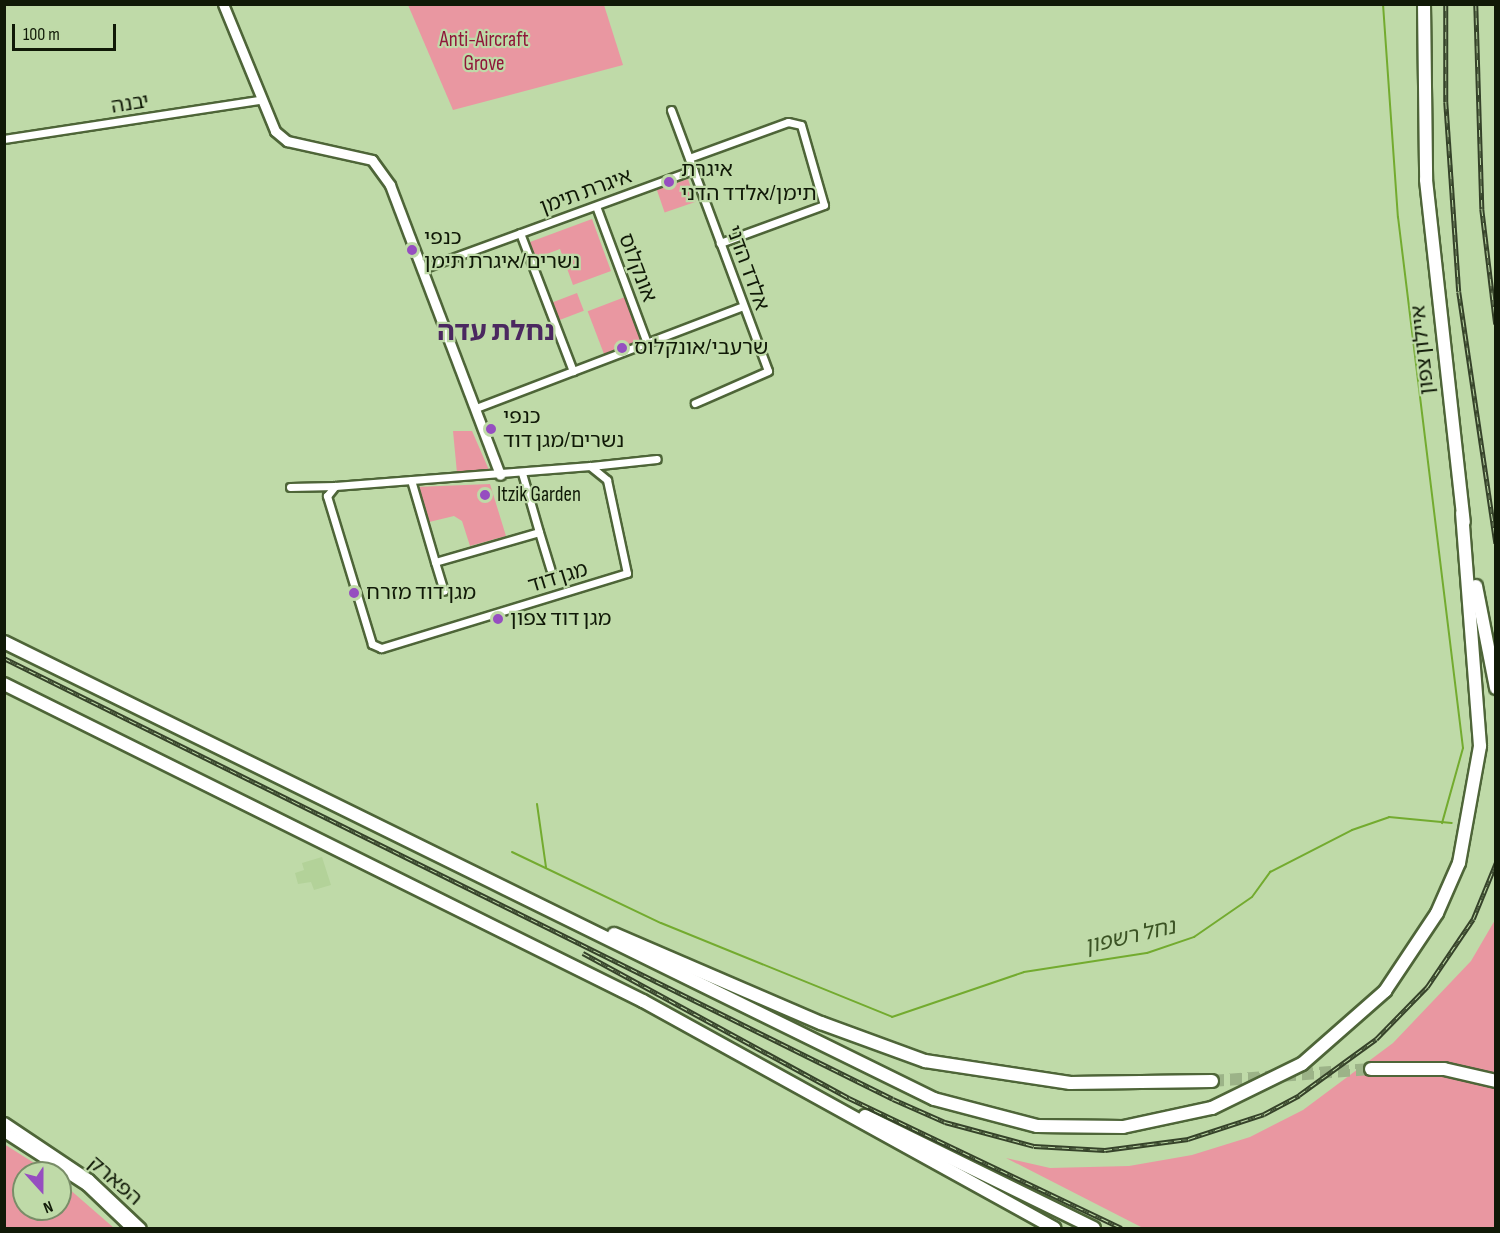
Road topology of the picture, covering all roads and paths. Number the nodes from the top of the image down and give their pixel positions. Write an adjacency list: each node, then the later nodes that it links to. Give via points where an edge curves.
1 (223, 4): 3 (street)
2 (1424, 4): 24 (highway, איילון צפון, via 1426,180)
3 (260, 100): 5 (street, יבנה); 11 (street, via 275,131 287,141 372,160 396,197)
4 (671, 110): 6 (street, אלדד הדני)
5 (4, 139)
6 (689, 158): 7 (street, אלדד הדני); 10 (street, via 788,122 801,125 824,205)
7 (693, 170): 8 (street, איגרת תימן); 10 (street, אלדד הדני)
8 (596, 206): 9 (street, איגרת תימן); 13 (street, אונקלוס)
9 (520, 234): 11 (street, איגרת תימן); 14 (street)
10 (720, 243): 12 (street, אלדד הדני)
11 (422, 270): 16 (street)
12 (743, 306): 13 (street); 15 (street, אלדד הדני, via 768,371)
13 (647, 343): 14 (street)
14 (573, 371): 16 (street)
15 (694, 403)
16 (476, 408): 20 (street)
17 (657, 459): 18 (street)
18 (590, 466): 19 (street); 22 (street, מגן דוד, via 607,480 627,573 381,648 372,644 327,496)
19 (522, 473): 20 (street); 25 (street)
20 (500, 475): 21 (street)
21 (411, 480): 22 (street); 26 (street)
22 (335, 486): 23 (street)
23 (290, 487)
24 (1462, 514): 31 (highway, איילון צפון); 32 (highway, via 1480,746 1468,827 1450,887 1406,964 1364,1013 1302,1064 1227,1102 1167,1121 1100,1129 1037,1126 972,1112 903,1085)
25 (539, 532): 26 (street); 27 (street)
26 (435, 562): 28 (street)
27 (550, 569)
28 (444, 591)
29 (4, 642): 32 (highway)
30 (4, 684): 36 (highway, via 643,1001)
31 (1496, 688)
32 (508, 888): 35 (highway, via 821,1023 925,1061 1070,1083)
33 (1371, 1070): 34 (highway, via 1444,1069)
34 (1496, 1081)
35 (1212, 1082)
36 (820, 1096): 41 (highway); 42 (highway)
37 (4, 1122): 40 (street, הפארק, via 89,1179)
38 (4, 1132): 39 (street, הפארק, via 86,1185)
39 (131, 1228)
40 (141, 1228)
41 (1054, 1228)
42 (1094, 1228)

